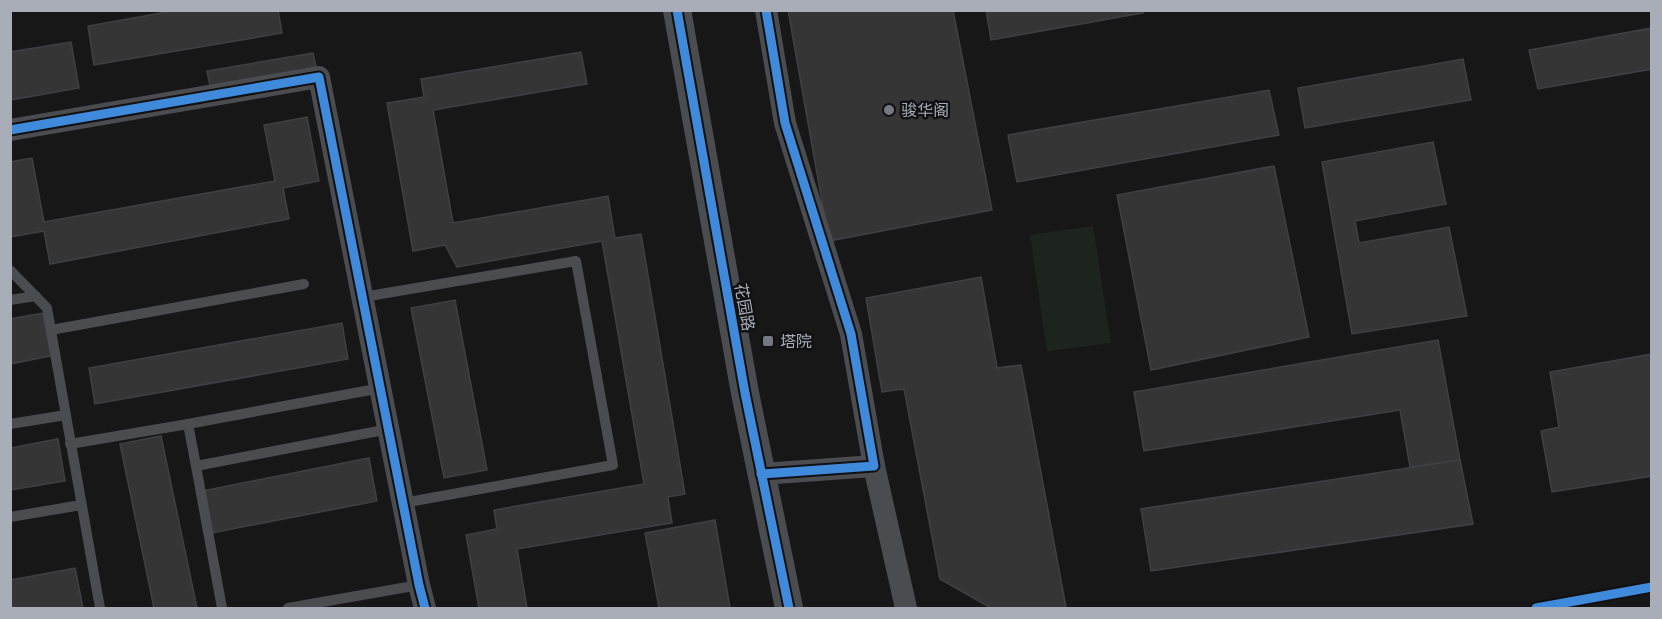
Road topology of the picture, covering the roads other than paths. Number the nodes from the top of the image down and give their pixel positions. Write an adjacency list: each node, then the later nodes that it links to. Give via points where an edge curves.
1 (677, 10): 18 (street, 花园路)
2 (766, 10): 17 (street, via 785,123 851,334)
3 (10, 130): 7 (street, via 319,77)
4 (10, 270): 6 (lane)
5 (304, 284): 9 (lane)
6 (36, 296): 8 (lane); 9 (lane, via 48,308)
7 (363, 297): 10 (street); 19 (lane, via 576,261 613,465)
8 (10, 300)
9 (51, 330): 11 (lane)
10 (381, 388): 13 (lane); 14 (street)
11 (66, 415): 12 (lane); 15 (lane)
12 (10, 424)
13 (188, 424): 15 (lane); 16 (lane)
14 (388, 429): 16 (lane); 19 (street)
15 (70, 444): 20 (lane)
16 (196, 466): 24 (lane)
17 (874, 466): 18 (street); 28 (street)
18 (761, 474): 27 (street, 花园路)
19 (403, 504): 22 (street)
20 (81, 506): 21 (lane); 23 (lane)
21 (10, 517)
22 (419, 585): 25 (lane); 26 (street)
23 (100, 609)
24 (222, 609)
25 (288, 609)
26 (425, 609)
27 (789, 609)
28 (906, 609)

